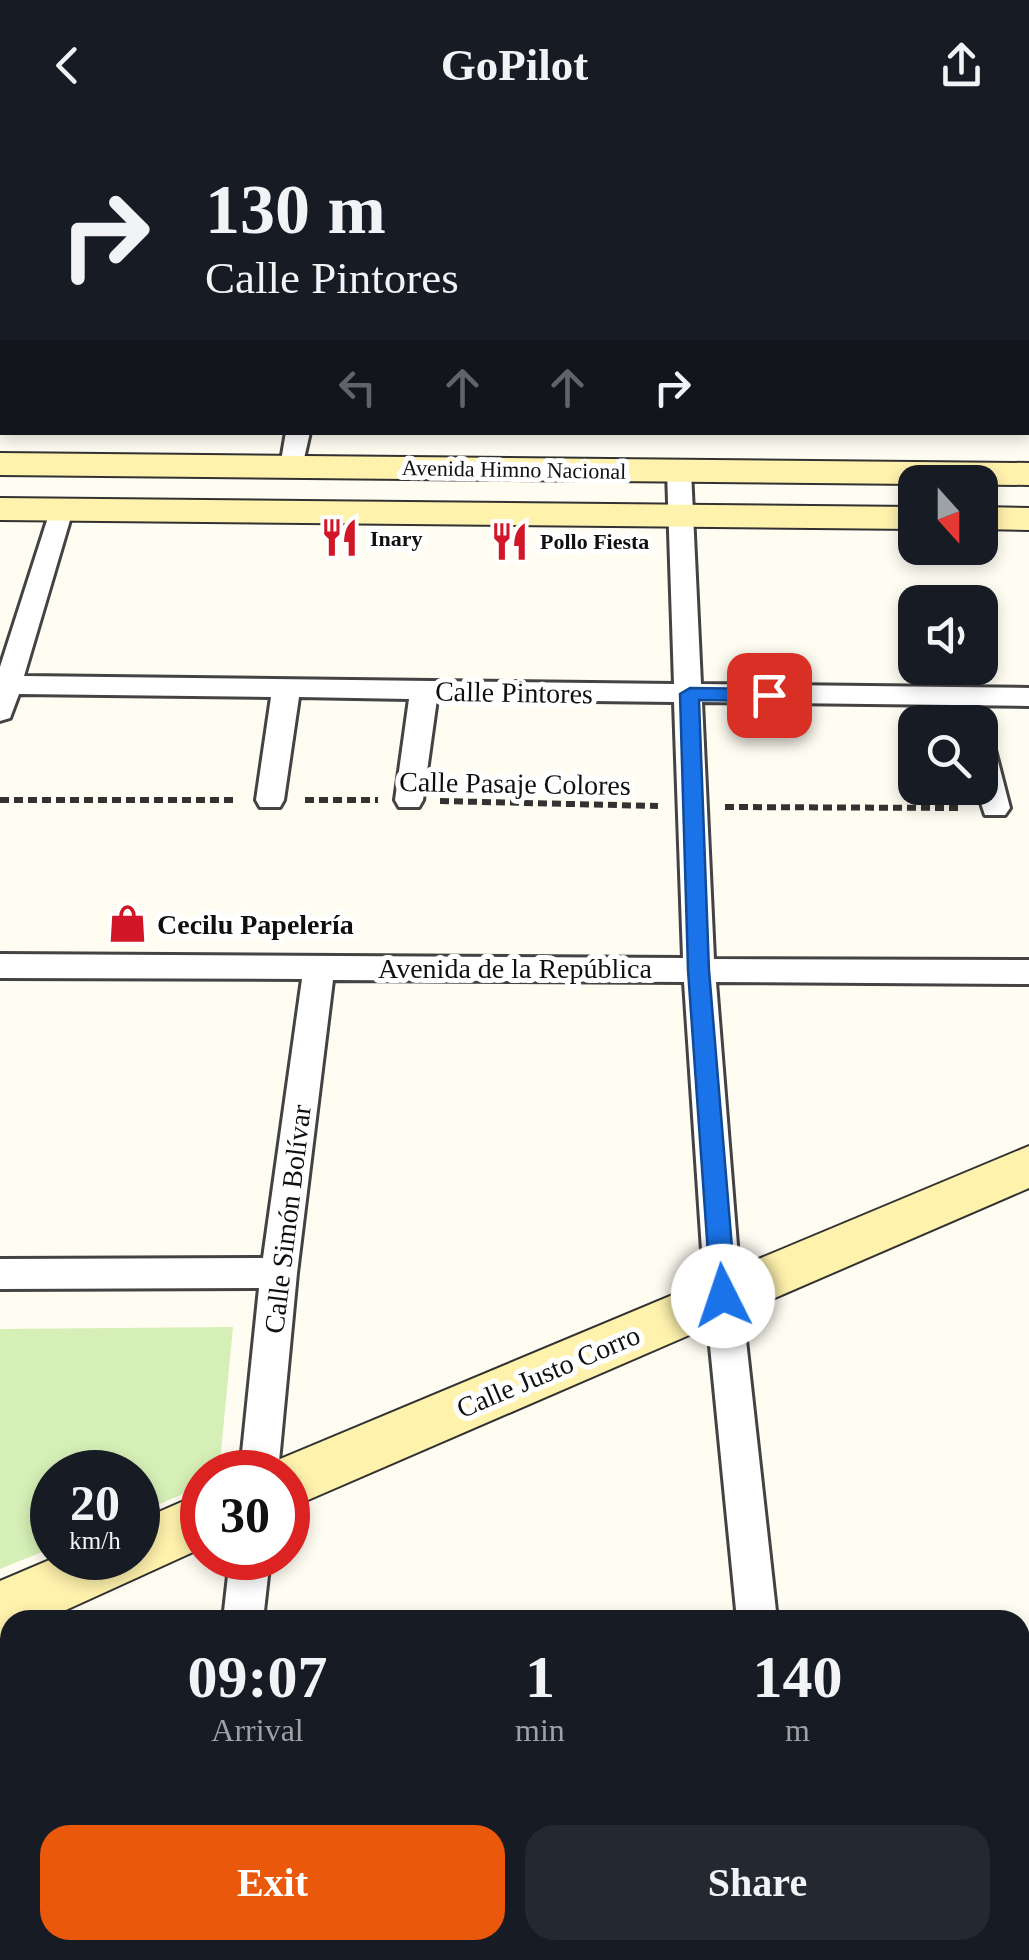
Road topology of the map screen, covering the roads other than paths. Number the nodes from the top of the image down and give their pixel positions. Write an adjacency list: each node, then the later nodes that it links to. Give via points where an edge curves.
1 (295, 450): 2 (main road, Avenida Himno Nacional); 3 (main road, Avenida Himno Nacional)
2 (0, 464)
3 (679, 471): 4 (main road, Avenida Himno Nacional); 7 (street)
4 (1029, 474)
5 (0, 509): 6 (main road, Avenida Himno Nacional)
6 (60, 510): 7 (main road, Avenida Himno Nacional); 13 (street)
7 (683, 516): 8 (main road, Avenida Himno Nacional); 14 (street)
8 (898, 518)
9 (998, 518): 10 (main road)
10 (1029, 518)
11 (286, 690): 12 (street, Calle Pintores); 13 (street, Calle Pintores); 18 (street)
12 (424, 691): 14 (street, Calle Pintores); 19 (street)
13 (3, 694)
14 (690, 694): 17 (street, Calle Pintores); 24 (street)
15 (1029, 697): 16 (street, Calle Pintores)
16 (994, 705)
17 (898, 706)
18 (270, 800)
19 (408, 800)
20 (994, 805): 21 (street)
21 (995, 808)
22 (0, 966): 23 (street, Avenida de la República)
23 (319, 966): 24 (street, Avenida de la República); 27 (street, Calle Simón Bolívar)
24 (698, 970): 25 (street, Avenida de la República); 29 (street)
25 (1029, 972)
26 (1029, 1166): 29 (main road, Calle Justo Corro)
27 (279, 1273): 28 (street); 30 (street, Calle Simón Bolívar)
28 (0, 1274)
29 (723, 1296): 31 (main road, Calle Justo Corro); 36 (street)
30 (261, 1450)
31 (310, 1473)
32 (68, 1580): 34 (main road)
33 (248, 1580): 35 (street)
34 (0, 1610)
35 (244, 1610)
36 (756, 1610)

